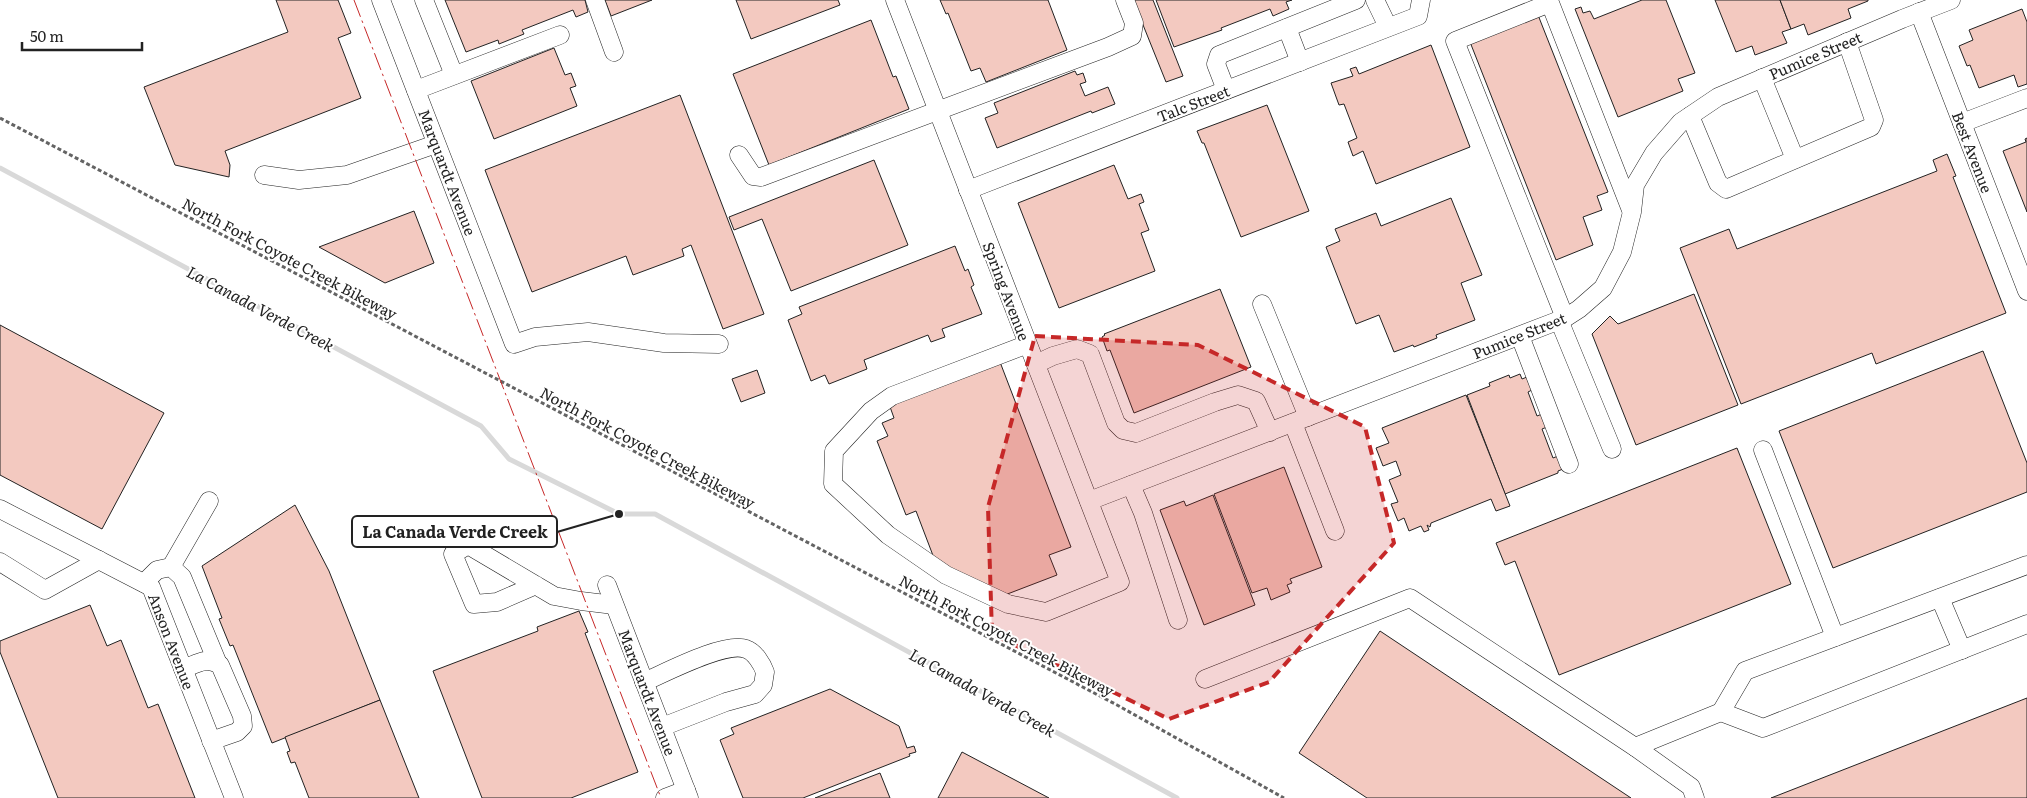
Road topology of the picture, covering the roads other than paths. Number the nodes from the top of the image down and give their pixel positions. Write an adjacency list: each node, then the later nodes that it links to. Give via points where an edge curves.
1 (381, 0): 19 (street, Marquardt Avenue)
2 (424, 0): 17 (street)
3 (595, 0): 15 (street)
4 (895, 0): 22 (street, Spring Avenue)
5 (1125, 0): 22 (street, via 1134,23 1132,36)
6 (1356, 0): 12 (street)
7 (1375, 0): 11 (street)
8 (1951, 0): 10 (street, Pumice Street)
9 (1420, 8): 11 (street, Talc Street)
10 (1919, 12): 14 (street, Pumice Street); 24 (street, Best Avenue)
11 (1388, 27): 16 (street, Talc Street)
12 (1287, 28): 16 (street); 20 (street, via 1218,55 1216,64)
13 (560, 35): 17 (street)
14 (1846, 42): 18 (street, Pumice Street); 27 (street, via 1874,124)
15 (614, 52)
16 (1300, 62): 20 (street, Talc Street)
17 (454, 75): 19 (street)
18 (1762, 78): 23 (street, Pumice Street, via 1718,97); 27 (street)
19 (416, 90): 25 (street, Marquardt Avenue)
20 (1226, 90): 29 (street, Talc Street)
21 (2027, 98): 24 (street)
22 (937, 110): 26 (street, via 762,177 753,176); 29 (street, Spring Avenue)
23 (1690, 116): 27 (street, via 1721,187 1726,189); 30 (street, Pumice Street, via 1654,154 1636,185)
24 (1962, 122): 31 (street, Best Avenue)
25 (436, 144): 28 (street, via 347,175 299,180); 35 (street, Marquardt Avenue, via 514,344 535,337 588,332 664,343)
26 (739, 155)
27 (1795, 160)
28 (264, 175)
29 (968, 190): 36 (street, Spring Avenue)
30 (1632, 212): 33 (street, Pumice Street, via 1622,252 1603,288); 33 (street, via 1550,3 1455,41)
31 (2027, 291)
32 (1262, 304): 38 (street)
33 (1562, 319): 34 (street, Pumice Street); 40 (street)
34 (1520, 336): 38 (street, Pumice Street); 42 (street)
35 (719, 344)
36 (1028, 344): 37 (street, Spring Avenue); 45 (street, Spring Avenue, via 892,396 871,411 834,451 832,484 888,536 946,575 1008,604 1046,612 1120,582)
37 (1036, 364): 39 (street, via 1077,349 1090,354 1116,423 1123,430 1136,434 1238,395 1256,401); 45 (street, Spring Avenue)
38 (1300, 420): 39 (street, Pumice Street); 47 (street)
39 (1270, 432): 43 (street, Pumice Street)
40 (1612, 449)
41 (1763, 450): 59 (street)
42 (1569, 464)
43 (1131, 485): 45 (street, Pumice Street); 57 (street)
44 (208, 501): 51 (street)
45 (1089, 502)
46 (0, 508): 48 (street, Anson Avenue)
47 (1335, 531)
48 (98, 560): 49 (street, via 45,590); 52 (street, Anson Avenue)
49 (0, 562)
50 (2027, 565): 55 (street)
51 (172, 567): 52 (street, via 156,570); 61 (street, via 182,577)
52 (144, 584): 62 (street, Anson Avenue, via 151,587)
53 (536, 585): 56 (street, via 554,596)
54 (607, 586): 56 (street, Marquardt Avenue)
55 (1940, 598): 59 (street); 60 (street)
56 (614, 605): 64 (street, Marquardt Avenue)
57 (1178, 620)
58 (2027, 624): 60 (street)
59 (1835, 637): 65 (street, via 1745,671)
60 (1962, 650): 65 (street, via 1763,728)
61 (218, 664): 62 (street, via 213,660 202,661); 67 (street, via 242,716 243,726 237,732)
62 (183, 670): 67 (street, Anson Avenue)
63 (1205, 679): 68 (street, via 1410,598)
64 (644, 682): 66 (street, Marquardt Avenue); 66 (street, via 729,647 746,649 758,659 765,672 763,685 755,694)
65 (1720, 712): 68 (street)
66 (662, 727): 69 (street, Marquardt Avenue)
67 (211, 741): 70 (street, Anson Avenue)
68 (1635, 747): 72 (street, via 1691,787)
69 (688, 794): 71 (street)
70 (234, 798)
71 (665, 798)
72 (1695, 798)

